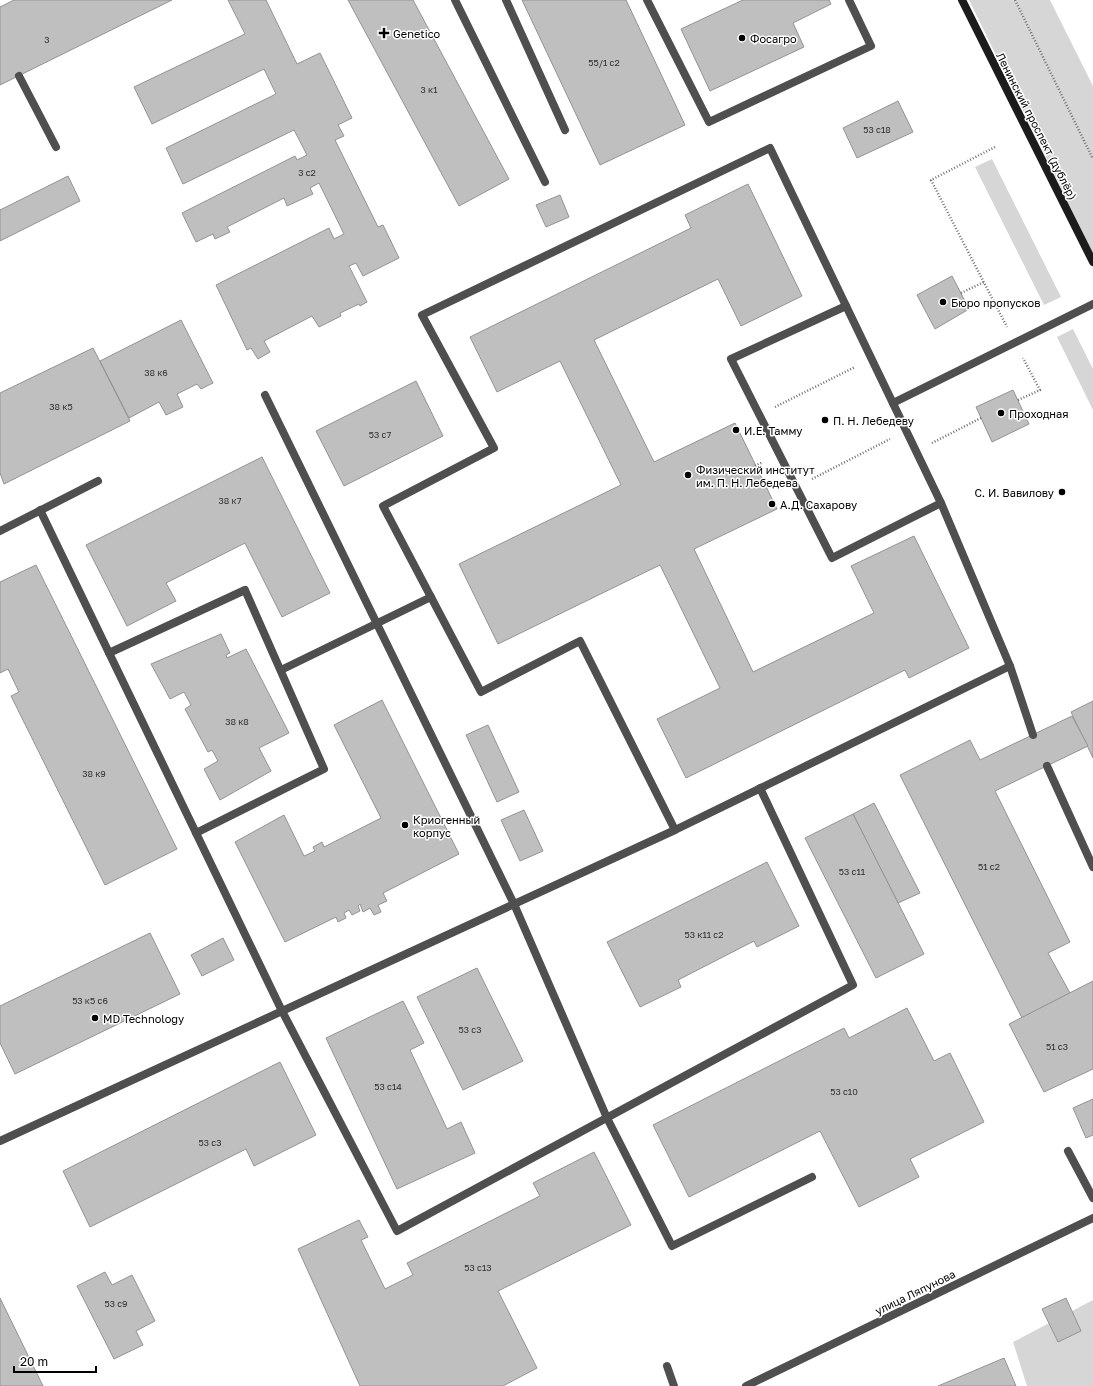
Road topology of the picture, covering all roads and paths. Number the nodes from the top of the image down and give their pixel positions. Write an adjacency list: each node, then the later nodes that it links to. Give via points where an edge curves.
1 (455, 0): 12 (street)
2 (506, 0): 8 (street)
3 (647, 0): 4 (street, via 708,122 871,46)
4 (849, 0)
5 (962, 0): 13 (street, Ленинский проспект (дублёр))
6 (1015, 0): 11 (path)
7 (19, 76): 9 (street)
8 (565, 130)
9 (56, 147)
10 (995, 147): 14 (path, via 931,180)
11 (1093, 159)
12 (545, 182)
13 (1093, 262)
14 (984, 282): 15 (path); 18 (path)
15 (961, 293)
16 (1093, 304): 18 (street)
17 (846, 306): 19 (street); 23 (street, via 731,359); 32 (street, via 770,148 422,315 494,448 383,506)
18 (1016, 344): 21 (path, via 1040,390); 22 (street)
19 (872, 358): 22 (street); 23 (path)
20 (266, 395): 33 (street)
21 (1018, 400)
22 (893, 403): 25 (street)
23 (759, 415): 28 (street)
24 (981, 418): 26 (path)
25 (906, 431): 26 (street); 28 (path)
26 (916, 451): 29 (street)
27 (98, 481): 30 (street)
28 (796, 488): 29 (street, via 832,558)
29 (941, 503): 35 (street)
30 (40, 510): 31 (street); 34 (street)
31 (0, 531)
32 (431, 597): 33 (street); 40 (street, via 482,692 580,642)
33 (377, 624): 36 (street); 43 (street)
34 (109, 653): 36 (street, via 245,590); 41 (street)
35 (1010, 666): 37 (street); 39 (street)
36 (281, 670): 41 (street, via 324,769)
37 (1033, 735)
38 (1047, 766): 42 (street)
39 (760, 788): 40 (street); 45 (street, via 853,985)
40 (675, 830): 43 (street)
41 (196, 833): 44 (street)
42 (1093, 867)
43 (514, 904): 44 (street); 45 (street)
44 (282, 1011): 45 (street, via 397,1230); 46 (street)
45 (607, 1118): 48 (street, via 672,1246)
46 (0, 1141)
47 (1068, 1151): 49 (street)
48 (812, 1177)
49 (1093, 1198)
50 (1093, 1218): 53 (street, улица Ляпунова)
51 (667, 1366): 52 (street)
52 (674, 1386)
53 (746, 1386)

